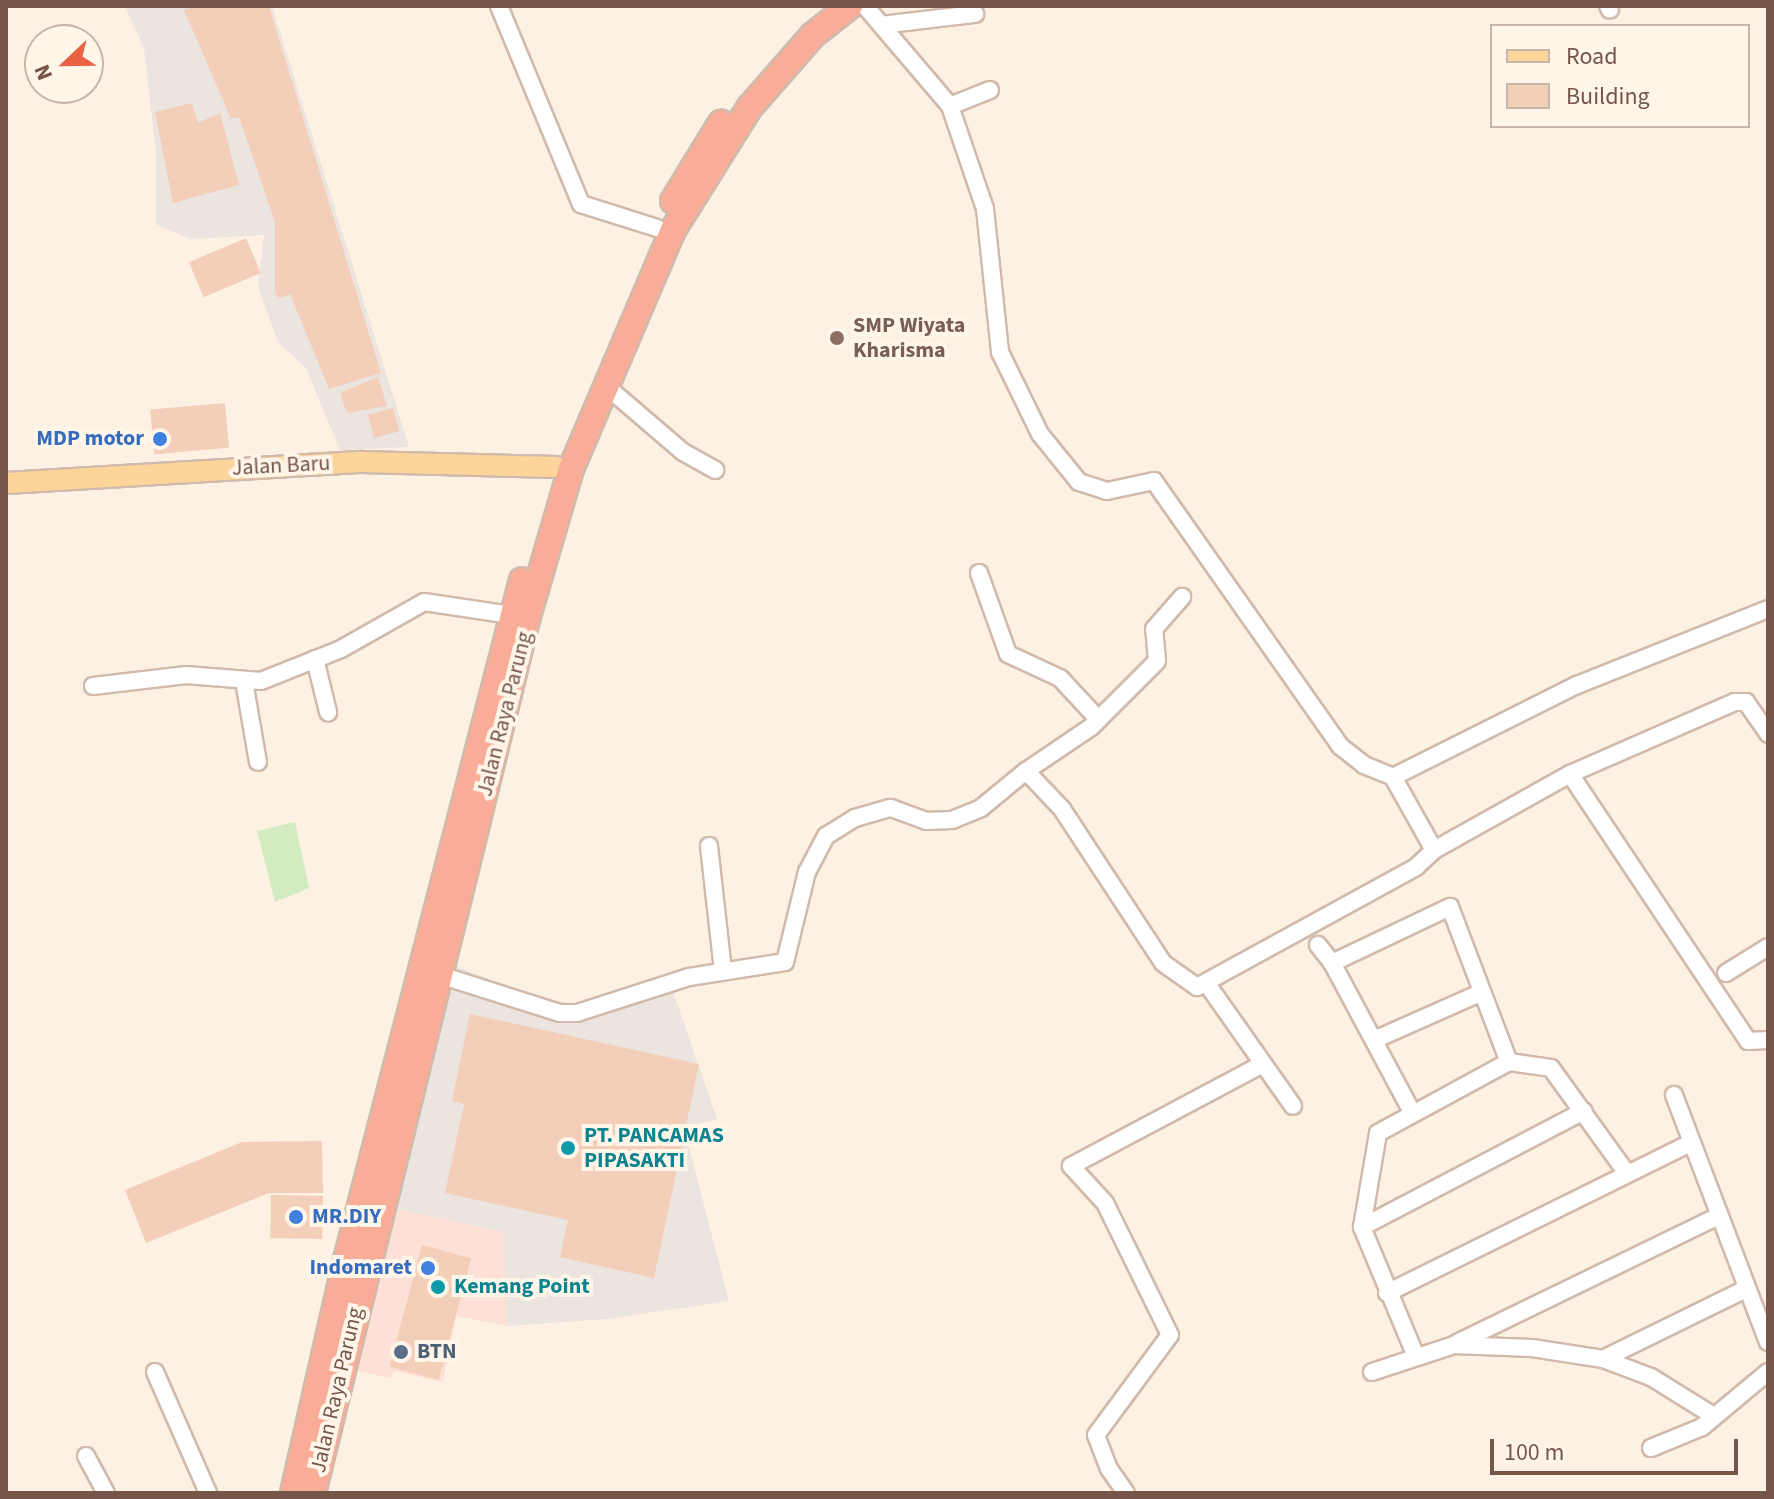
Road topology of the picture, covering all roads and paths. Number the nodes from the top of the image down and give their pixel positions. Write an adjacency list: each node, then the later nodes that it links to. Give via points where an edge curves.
1 (499, 6): 9 (street, via 581,204)
2 (827, 6): 9 (highway, Jalan Raya Parung, via 804,23 742,91)
3 (850, 6): 10 (highway, Jalan Raya Parung, via 813,35 750,107 673,230)
4 (865, 6): 6 (street)
5 (975, 14): 6 (street)
6 (881, 25): 8 (street)
7 (990, 90): 8 (street)
8 (950, 106): 27 (street, via 985,209 1000,352 1040,434 1079,482 1107,491 1154,481 1340,746 1364,765)
9 (657, 228): 11 (highway, Jalan Raya Parung)
10 (606, 386): 12 (street, via 683,452); 35 (highway, Jalan Raya Parung, via 571,469 528,616)
11 (556, 467): 13 (main road, Jalan Baru, via 362,462); 17 (highway, Jalan Raya Parung)
12 (715, 470)
13 (6, 483)
14 (979, 573): 22 (street, via 1008,654 1060,678)
15 (1182, 597): 22 (street, via 1154,629 1157,661)
16 (1768, 609): 27 (street, via 1577,685)
17 (511, 615): 18 (street, via 424,602); 64 (highway, Jalan Raya Parung, via 346,1260)
18 (315, 659): 19 (street, via 261,681); 21 (street)
19 (244, 681): 20 (street, via 186,675); 24 (street)
20 (93, 686)
21 (328, 712)
22 (1099, 720): 25 (street)
23 (1768, 734): 26 (street, via 1746,702 1735,702)
24 (258, 762)
25 (1026, 771): 33 (street, via 981,808 952,820 926,821 891,808 855,818 826,836 807,872 785,962); 36 (street, via 1062,809 1163,963 1189,984)
26 (1570, 774): 29 (street); 39 (street, via 1748,1041)
27 (1393, 777): 29 (street)
28 (709, 846): 33 (street)
29 (1434, 850): 36 (street, via 1416,867)
30 (1318, 945): 32 (street)
31 (1768, 947): 34 (street)
32 (1332, 963): 37 (street, via 1450,907); 38 (street)
33 (723, 970): 35 (street, via 577,1013 560,1013)
34 (1726, 973)
35 (440, 975): 65 (highway, Jalan Raya Parung)
36 (1207, 984): 41 (street)
37 (1480, 993): 38 (street); 40 (street)
38 (1374, 1040): 45 (street)
39 (1768, 1040)
40 (1509, 1062): 44 (street, via 1551,1068); 45 (street)
41 (1263, 1064): 43 (street); 66 (street, via 1071,1166 1105,1203 1170,1335 1096,1435 1109,1469)
42 (1674, 1095): 46 (street)
43 (1293, 1106)
44 (1584, 1111): 47 (street); 49 (street)
45 (1412, 1112): 49 (street, via 1378,1133)
46 (1692, 1142): 47 (street); 48 (street)
47 (1626, 1172): 51 (street)
48 (1719, 1216): 50 (street); 53 (street)
49 (1362, 1227): 51 (street)
50 (1746, 1289): 52 (street); 55 (street)
51 (1387, 1293): 54 (street)
52 (1768, 1342)
53 (1454, 1345): 54 (street); 55 (street, via 1532,1348)
54 (1415, 1354): 57 (street)
55 (1603, 1359): 59 (street, via 1651,1377)
56 (155, 1372): 63 (street)
57 (1372, 1372)
58 (1768, 1372): 59 (street)
59 (1712, 1415): 60 (street, via 1702,1427)
60 (1651, 1448)
61 (86, 1456): 62 (street)
62 (106, 1493)
63 (208, 1493)
64 (293, 1493)
65 (313, 1493)
66 (1126, 1493)

